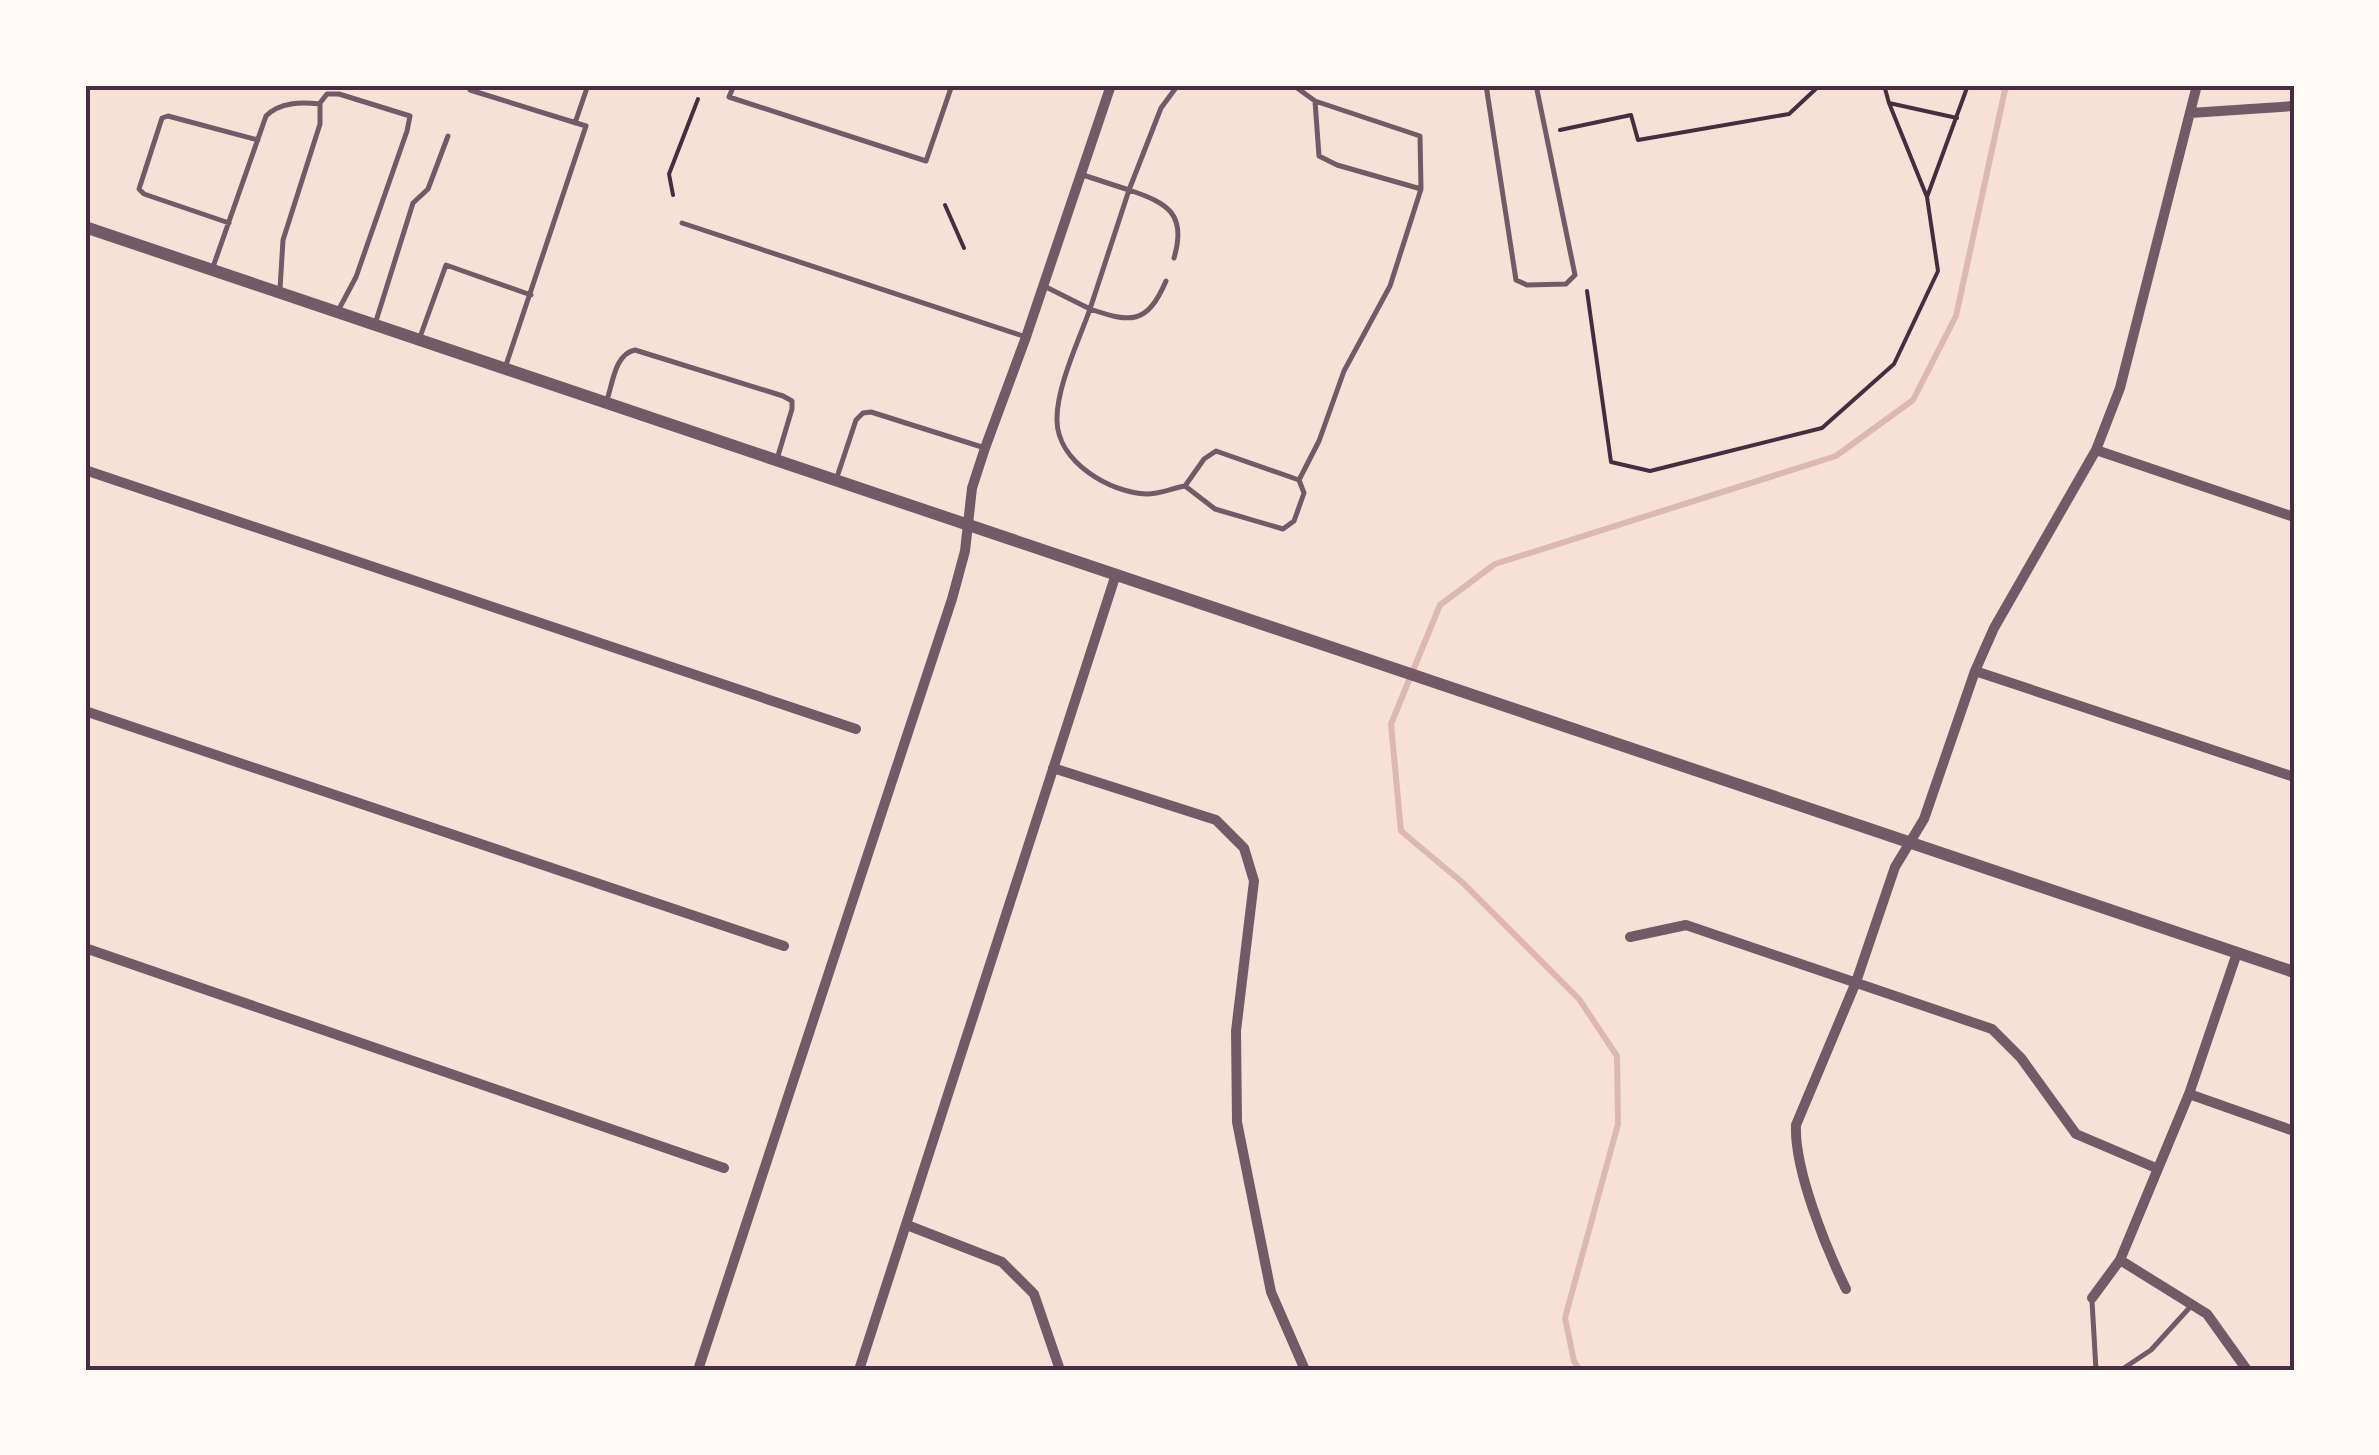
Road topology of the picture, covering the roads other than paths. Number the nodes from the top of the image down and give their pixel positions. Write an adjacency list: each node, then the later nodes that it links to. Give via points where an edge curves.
1 (472, 85): 15 (lane, via 470,90)
2 (588, 85): 15 (lane)
3 (734, 85): 4 (lane, via 729,96 926,160)
4 (952, 85)
5 (1111, 85): 18 (street)
6 (1178, 85): 19 (lane, via 1160,108)
7 (1294, 85): 11 (lane)
8 (1486, 85): 9 (lane, via 1516,280 1566,284 1575,275)
9 (1536, 85)
10 (2197, 85): 14 (street)
11 (1315, 102): 20 (lane, via 1319,156); 20 (lane, via 1420,136)
12 (320, 104): 17 (lane, via 274,108); 28 (lane, via 320,124 283,240); 31 (lane, via 327,94 339,94 410,116)
13 (2294, 106): 14 (street)
14 (2190, 114): 38 (street, via 2120,388)
15 (575, 122): 29 (lane, via 586,126)
16 (448, 136): 32 (lane, via 428,190 413,203)
17 (258, 140): 21 (lane); 21 (lane, via 162,118 139,189)
18 (1080, 174): 19 (lane); 27 (street)
19 (1129, 190): 24 (lane, via 1158,200 1178,222); 30 (lane)
20 (1421, 190): 42 (lane, via 1390,286 1344,371)
21 (229, 222): 25 (lane)
22 (682, 223): 33 (lane)
23 (85, 227): 25 (street)
24 (1174, 258)
25 (212, 270): 28 (street)
26 (1166, 282): 30 (lane, via 1143,316 1122,320)
27 (1044, 286): 30 (lane); 33 (street)
28 (280, 292): 31 (street)
29 (531, 294): 34 (lane, via 446,264); 35 (lane)
30 (1090, 309): 43 (lane, via 1061,398 1057,422 1063,440 1076,461 1116,488 1148,494)
31 (338, 312): 32 (street)
32 (375, 324): 34 (street)
33 (1026, 337): 37 (street)
34 (420, 339): 35 (street)
35 (505, 368): 36 (street)
36 (607, 402): 39 (street); 39 (lane, via 621,358 635,350 783,396 792,409)
37 (984, 448): 41 (lane, via 863,413); 45 (street)
38 (2096, 450): 44 (street); 47 (street)
39 (776, 459): 41 (street)
40 (85, 470): 49 (street)
41 (836, 478): 45 (street)
42 (1299, 480): 43 (lane, via 1216,452); 43 (lane, via 1304,493 1284,529 1215,509)
43 (1185, 486)
44 (2294, 517)
45 (968, 522): 46 (street); 68 (street, via 952,599)
46 (1116, 574): 50 (street); 52 (street)
47 (1975, 671): 51 (street); 52 (street)
48 (85, 711): 54 (street)
49 (856, 729)
50 (1053, 768): 63 (street); 71 (street, via 1216,820 1244,848 1254,881 1236,1031 1237,1122 1271,1292)
51 (2294, 777)
52 (1910, 843): 56 (street); 58 (street, via 1894,867)
53 (1630, 937): 58 (street, via 1686,925)
54 (784, 946)
55 (85, 948): 61 (street)
56 (2237, 953): 57 (street); 59 (street)
57 (2294, 972)
58 (1856, 982): 62 (street, via 1992,1029 2076,1134); 65 (street, via 1796,1124 1795,1147)
59 (2189, 1094): 60 (street); 62 (street)
60 (2294, 1131)
61 (724, 1168)
62 (2156, 1168): 64 (street)
63 (907, 1225): 69 (street); 70 (street, via 1002,1262 1034,1294)
64 (2120, 1260): 66 (street); 67 (street)
65 (1846, 1289)
66 (2092, 1298): 72 (lane)
67 (2192, 1305): 73 (lane, via 2151,1350); 74 (street)
68 (698, 1370)
69 (860, 1370)
70 (1060, 1370)
71 (1305, 1370)
72 (2096, 1370)
73 (2121, 1370)
74 (2247, 1370)

